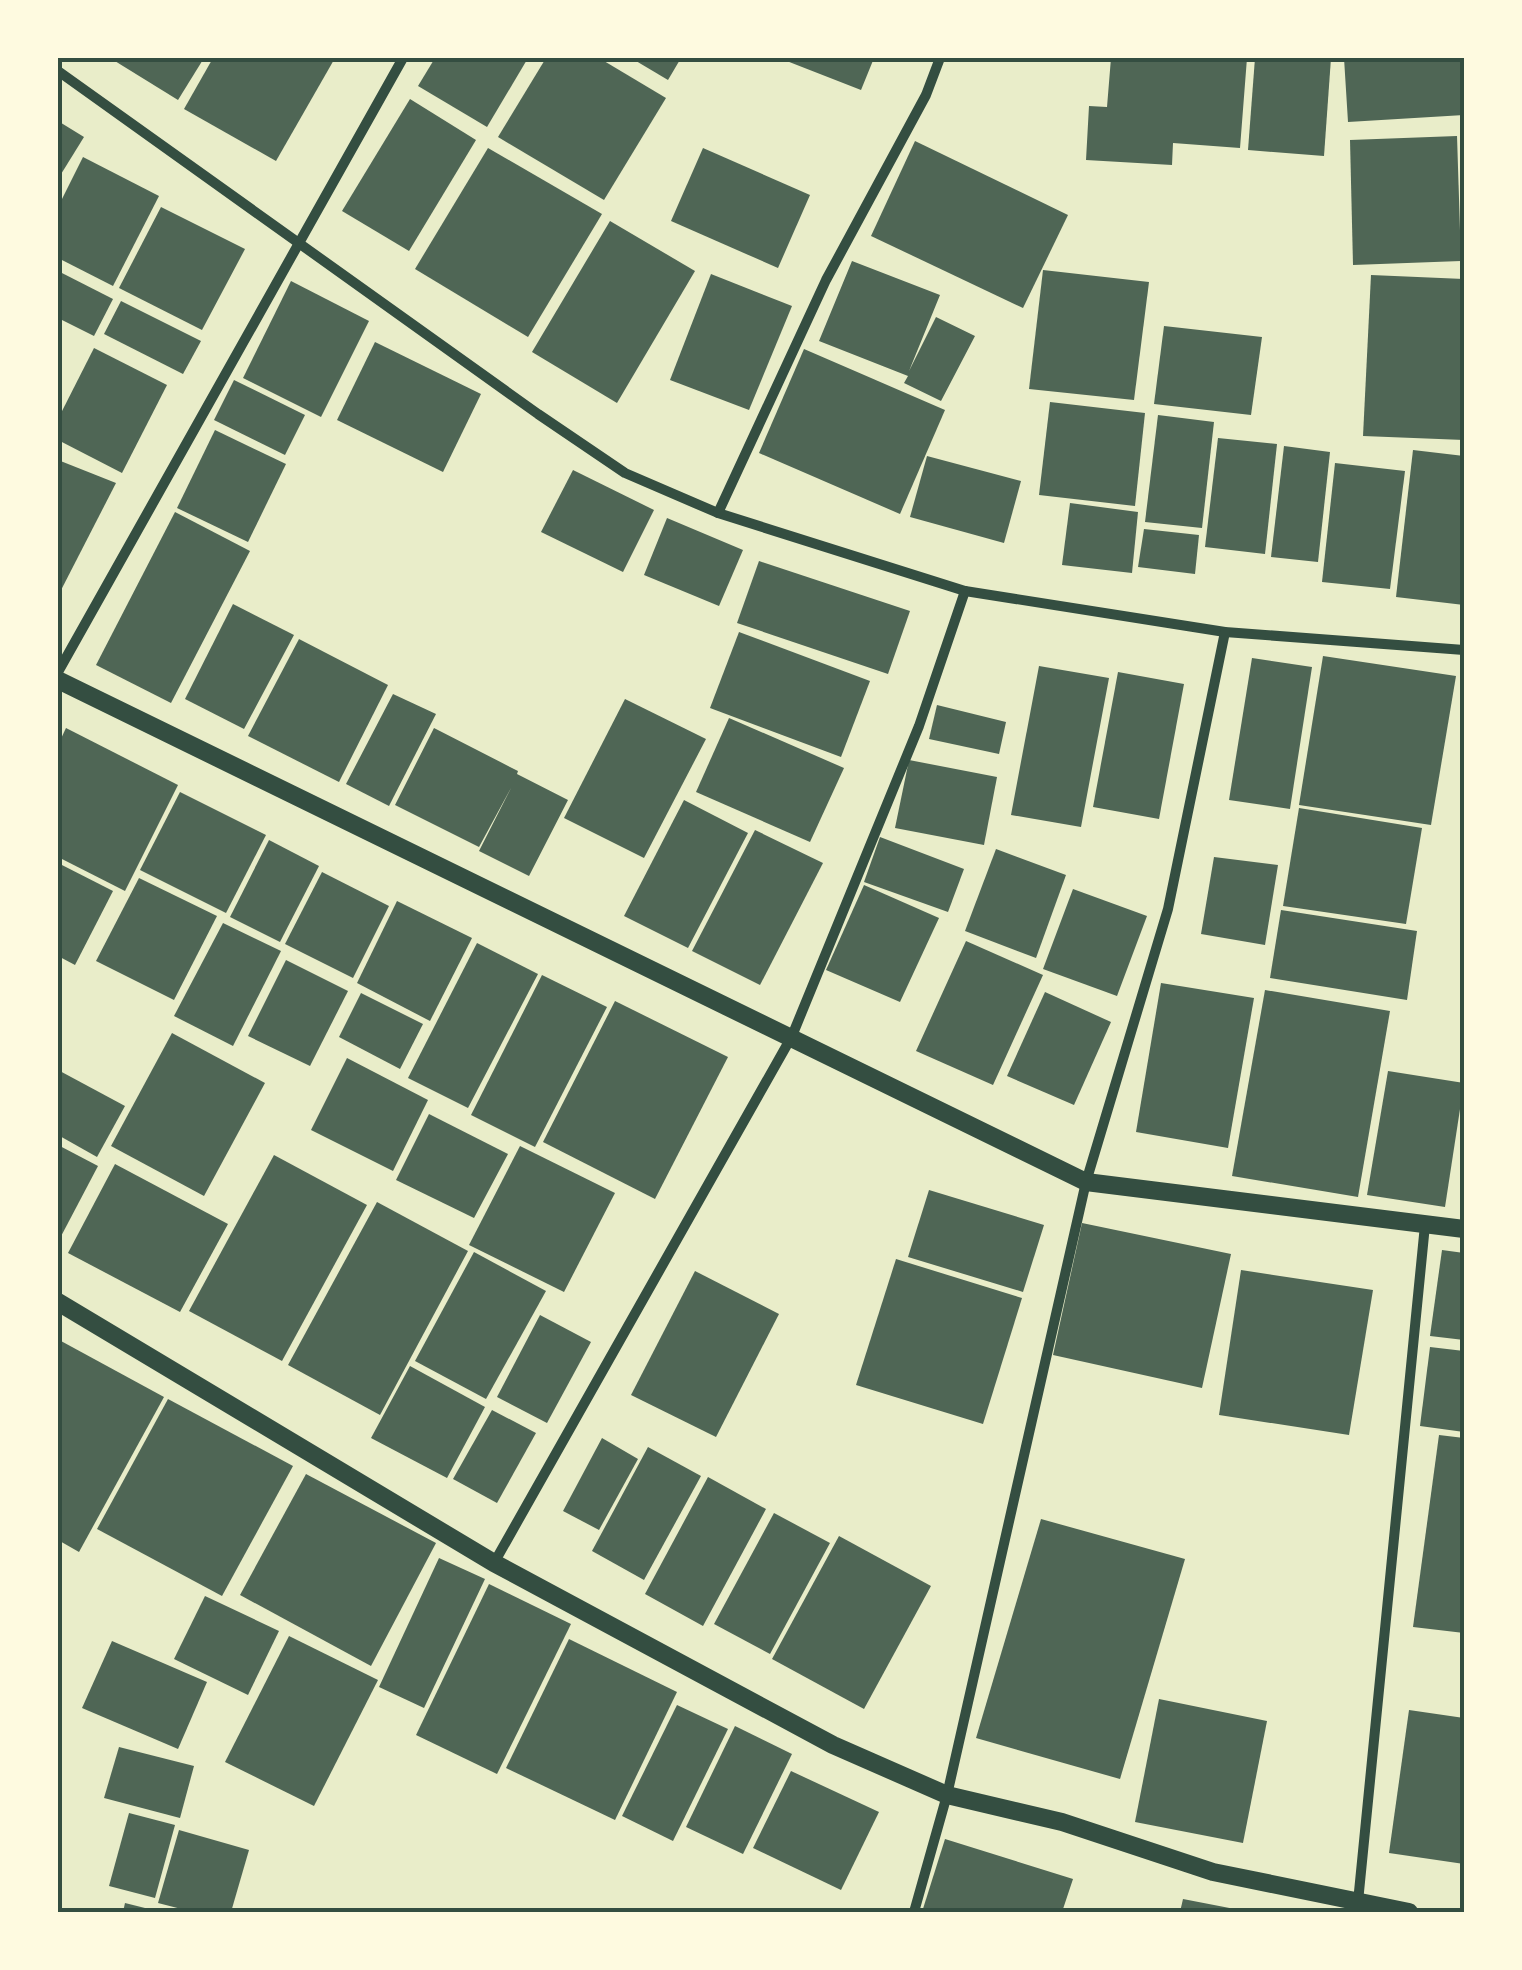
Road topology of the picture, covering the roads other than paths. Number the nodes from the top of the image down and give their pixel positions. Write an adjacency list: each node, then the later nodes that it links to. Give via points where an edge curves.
1 (403, 58): 4 (street)
2 (940, 58): 5 (street, via 826,280)
3 (58, 71): 4 (street)
4 (298, 242): 5 (street, via 625,474); 9 (street)
5 (718, 513): 6 (street)
6 (966, 590): 7 (street); 10 (street, via 919,726)
7 (1226, 632): 8 (street); 11 (street, via 1168,909)
8 (1464, 650)
9 (58, 676): 10 (street)
10 (792, 1036): 11 (street); 15 (street)
11 (1086, 1182): 12 (street); 16 (street)
12 (1425, 1225): 13 (street); 17 (street)
13 (1464, 1230)
14 (58, 1302): 15 (street)
15 (494, 1563): 16 (street, via 834,1745)
16 (948, 1795): 17 (street); 18 (street)
17 (1357, 1908): 19 (street)
18 (914, 1912)
19 (1409, 1912)

